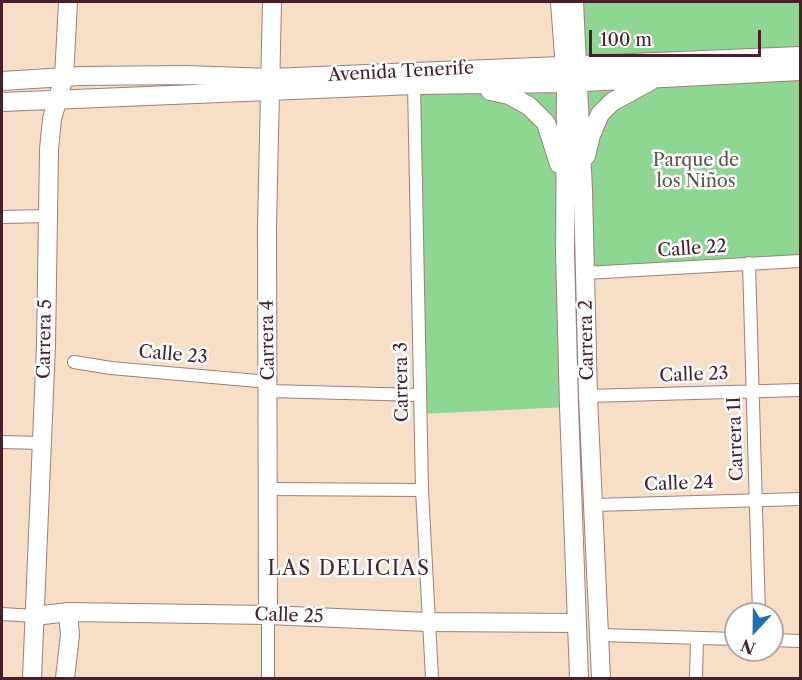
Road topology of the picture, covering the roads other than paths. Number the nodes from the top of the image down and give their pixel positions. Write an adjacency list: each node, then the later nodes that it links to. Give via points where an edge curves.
1 (68, 2): 8 (main road, Carrera 5)
2 (272, 2): 12 (main road, Carrera 4)
3 (560, 2): 7 (main road, Carrera 2)
4 (574, 2): 7 (main road, Carrera 2)
5 (801, 56): 7 (main road, Avenida Tenerife)
6 (801, 71): 9 (main road, Avenida Tenerife)
7 (571, 74): 9 (main road, Avenida Tenerife); 11 (main road, Avenida Tenerife); 12 (main road, Avenida Tenerife); 16 (main road, Carrera 2)
8 (64, 77): 10 (main road, Avenida Tenerife); 12 (main road, Avenida Tenerife, via 186,75); 14 (main road, Carrera 5)
9 (655, 79): 16 (main road, via 612,102 600,114)
10 (2, 81)
11 (461, 84): 13 (main road, Avenida Tenerife); 16 (main road, via 509,95 529,106 546,123)
12 (271, 85): 13 (main road, Avenida Tenerife); 14 (main road, Avenida Tenerife); 23 (main road, Carrera 4, via 267,226)
13 (414, 85): 26 (street, Carrera 3)
14 (58, 100): 15 (main road, Avenida Tenerife); 17 (main road, Carrera 5, via 52,118)
15 (2, 102)
16 (574, 188): 21 (main road, Carrera 2); 41 (main road, Carrera 2, via 569,407)
17 (47, 216): 18 (street); 29 (main road, Carrera 5)
18 (2, 217)
19 (801, 261): 20 (street, Calle 22)
20 (749, 263): 21 (street, Calle 22); 25 (street, Carrera 1I)
21 (585, 273): 27 (main road, Carrera 2)
22 (74, 362): 23 (street, Calle 23)
23 (269, 386): 26 (street, Calle 23); 30 (main road, Carrera 4)
24 (801, 390): 25 (street, Calle 23)
25 (752, 391): 27 (street, Calle 23); 33 (street, Carrera 1I)
26 (420, 395): 31 (street, Carrera 3)
27 (588, 396): 34 (main road, Carrera 2)
28 (2, 442): 29 (street)
29 (42, 443): 39 (main road, Carrera 5)
30 (268, 489): 31 (street); 38 (main road, Carrera 4)
31 (422, 490): 40 (street, Carrera 3)
32 (801, 499): 33 (street, Calle 24)
33 (756, 500): 34 (street, Calle 24); 35 (street, Carrera 1I)
34 (594, 504): 42 (main road, Carrera 2)
35 (759, 602)
36 (68, 612): 38 (main road, Calle 25); 39 (main road, Calle 25); 48 (main road, via 70,635)
37 (2, 614): 39 (street, Calle 25)
38 (268, 615): 40 (main road, Calle 25); 49 (street, Carrera 4)
39 (34, 616): 47 (main road, Carrera 5)
40 (428, 622): 41 (main road, Calle 25); 50 (street, Carrera 3)
41 (577, 624): 51 (main road, Carrera 2)
42 (600, 635): 43 (street); 52 (main road, Carrera 2)
43 (697, 638): 44 (street); 53 (street)
44 (724, 639)
45 (784, 640): 46 (street)
46 (801, 641)
47 (32, 678)
48 (65, 678)
49 (268, 678)
50 (432, 678)
51 (579, 678)
52 (601, 678)
53 (696, 678)

